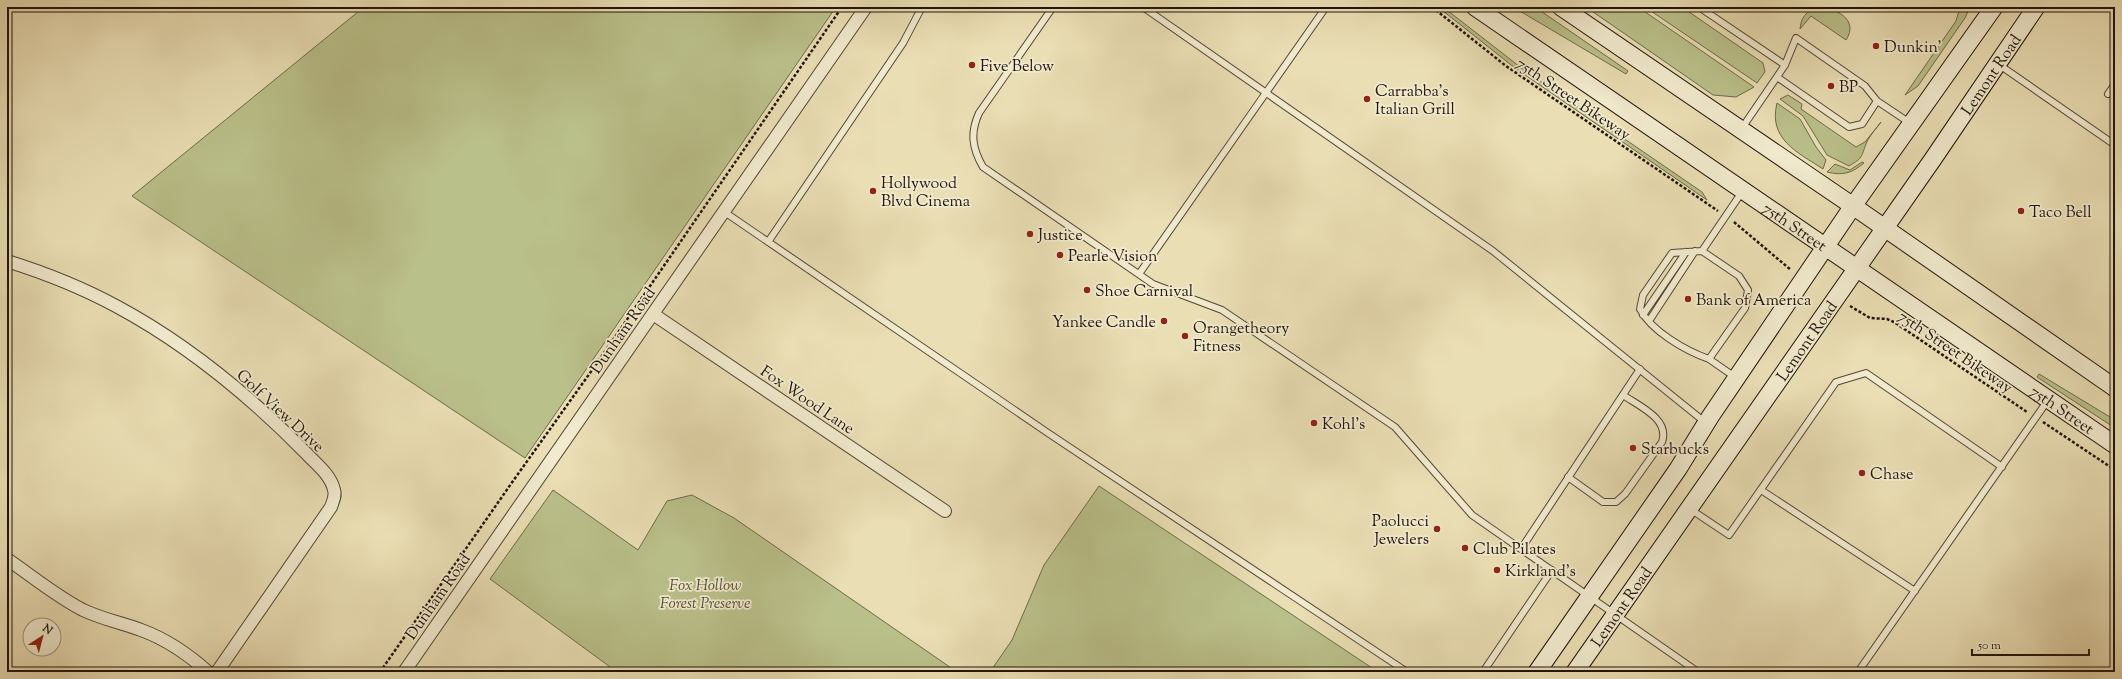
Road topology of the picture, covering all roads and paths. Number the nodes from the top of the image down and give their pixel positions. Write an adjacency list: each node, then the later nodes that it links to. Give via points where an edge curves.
1 (842, 7): 65 (path)
2 (866, 7): 26 (street, Dunham Road)
3 (922, 7): 29 (lane, via 903,43)
4 (1053, 7): 36 (lane, via 979,113 972,141 976,154 983,167 994,176)
5 (1143, 7): 17 (lane)
6 (1326, 7): 17 (lane)
7 (1432, 7): 24 (path, 75th Street Bikeway, via 1506,66)
8 (1475, 7): 23 (main road, 75th Street)
9 (1560, 7): 21 (main road)
10 (1699, 7): 14 (lane)
11 (1994, 7): 20 (main road, Lemont Road)
12 (2036, 7): 13 (main road, Lemont Road)
13 (1997, 63): 22 (lane); 27 (main road, Lemont Road)
14 (1785, 65): 15 (lane); 19 (lane, via 1796,38 1866,86)
15 (1777, 77): 19 (lane, via 1849,127 1862,124); 21 (lane)
16 (2115, 84): 18 (lane)
17 (1266, 92): 36 (lane); 42 (lane, via 1489,248)
18 (2108, 94)
19 (1877, 101): 20 (lane)
20 (1911, 124): 25 (main road, Lemont Road)
21 (1740, 131): 25 (main road)
22 (2115, 144)
23 (1743, 190): 30 (main road, 75th Street); 31 (lane)
24 (1706, 202)
25 (1853, 206): 27 (main road); 30 (main road, Lemont Road)
26 (723, 211): 29 (lane); 38 (street, Dunham Road)
27 (1884, 228): 35 (main road, Lemont Road); 44 (main road)
28 (1745, 230): 34 (path)
29 (768, 242): 67 (lane, via 1048,433)
30 (1826, 248): 35 (main road, 75th Street); 43 (main road, Lemont Road)
31 (1698, 251): 32 (lane); 40 (lane); 41 (lane, via 1739,276 1748,290 1745,308)
32 (1686, 252): 39 (lane); 39 (lane, via 1672,253 1643,295 1640,309)
33 (7, 261): 64 (street, Golf View Drive, via 51,275 96,295 168,338 258,407 311,458 332,484 334,498 331,507)
34 (1785, 267)
35 (1856, 269): 46 (main road, 75th Street); 55 (main road, Lemont Road)
36 (1139, 274): 57 (lane, via 1153,284 1222,310 1395,427 1472,515)
37 (1857, 311): 47 (path, 75th Street Bikeway, via 1870,318 1894,322)
38 (653, 314): 56 (street, Fox Wood Lane); 66 (street, Dunham Road)
39 (1643, 314): 40 (lane)
40 (1649, 322): 41 (lane, via 1694,354)
41 (1709, 359): 43 (lane)
42 (1640, 369): 45 (lane); 48 (lane)
43 (1736, 378): 48 (main road, Lemont Road)
44 (2115, 388)
45 (1623, 394): 53 (lane); 53 (lane, via 1661,423 1665,434 1662,442 1625,494 1616,502 1603,502)
46 (2048, 400): 50 (main road, 75th Street); 51 (lane)
47 (2019, 406)
48 (1706, 423): 61 (main road, Lemont Road, via 1678,469)
49 (2052, 428): 52 (path)
50 (2115, 445)
51 (2002, 467): 54 (lane, via 1866,373 1836,382); 60 (lane)
52 (2115, 470)
53 (1568, 477): 57 (lane)
54 (1760, 490): 55 (lane, via 1729,535); 60 (lane)
55 (1689, 508): 62 (main road, Lemont Road)
56 (945, 511)
57 (1521, 549): 59 (lane)
58 (7, 559): 63 (street, via 71,603 157,638 185,654)
59 (1552, 570): 61 (lane); 68 (lane)
60 (1915, 591): 72 (lane)
61 (1590, 597): 62 (lane); 69 (main road, Lemont Road)
62 (1615, 615): 70 (main road, Lemont Road); 71 (lane)
63 (208, 672)
64 (217, 672)
65 (380, 672)
66 (404, 672)
67 (1407, 672)
68 (1483, 672)
69 (1537, 672)
70 (1574, 672)
71 (1698, 672)
72 (1858, 672)

